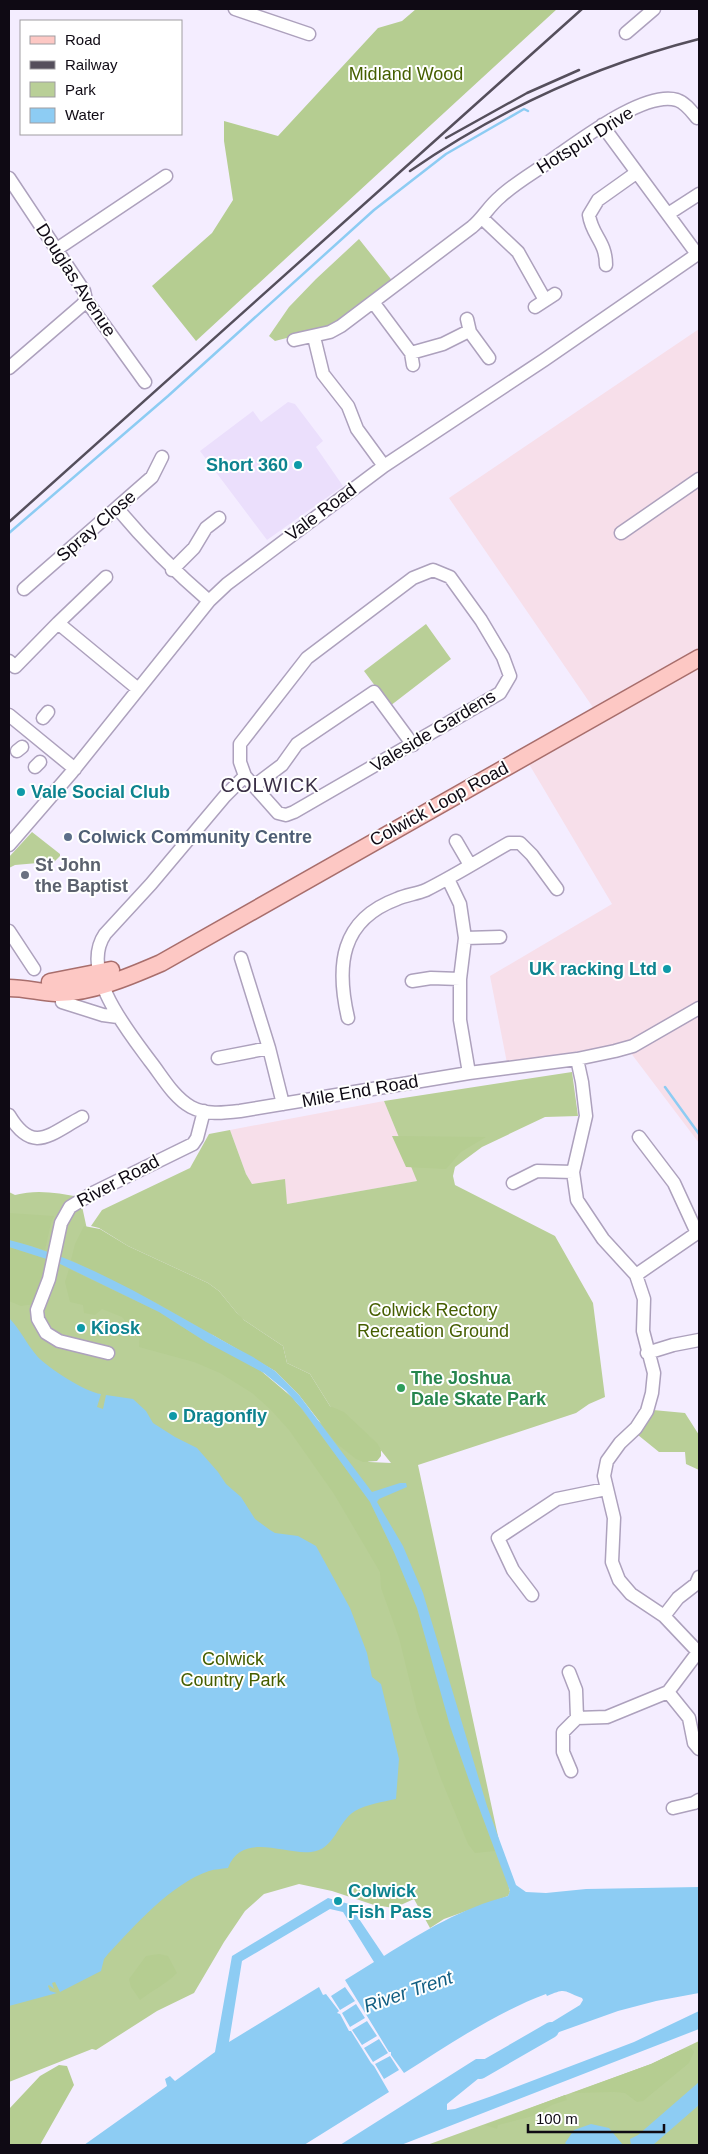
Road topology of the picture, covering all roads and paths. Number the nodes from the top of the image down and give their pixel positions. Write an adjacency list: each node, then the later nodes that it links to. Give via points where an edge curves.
1 (235, 9): 3 (street)
2 (654, 9): 4 (street)
3 (263, 13): 5 (street)
4 (626, 33)
5 (309, 34)
6 (697, 118): 7 (street, Hotspur Drive, via 682,103 661,99)
7 (602, 125): 8 (street); 13 (street, Hotspur Drive, via 506,191)
8 (636, 172): 12 (street); 16 (street, via 598,200 589,215 590,224)
9 (166, 176): 14 (street)
10 (9, 178): 14 (street, Douglas Avenue)
11 (699, 194): 12 (street)
12 (668, 214): 15 (street)
13 (482, 218): 18 (street, via 518,252); 19 (street, Hotspur Drive)
14 (57, 249): 17 (street, Douglas Avenue, via 86,294)
15 (698, 254): 26 (street, Vale Road)
16 (610, 257)
17 (86, 300): 23 (street); 24 (street, Douglas Avenue)
18 (545, 300)
19 (373, 302): 20 (street, Hotspur Drive, via 341,326); 22 (street, via 412,359 443,344 468,325)
20 (314, 336): 21 (street, Hotspur Drive); 26 (street, via 323,374 348,406 358,428)
21 (294, 340)
22 (489, 358)
23 (9, 368)
24 (145, 382)
25 (162, 456): 28 (street, Spray Close, via 152,477)
26 (384, 466): 34 (street, Vale Road, via 240,573)
27 (699, 478): 30 (street)
28 (117, 508): 31 (street); 33 (street, Spray Close)
29 (219, 518): 31 (street, via 206,528 194,548)
30 (620, 533)
31 (172, 570): 34 (street)
32 (106, 577): 35 (street)
33 (24, 589)
34 (210, 601): 38 (street, Vale Road)
35 (58, 623): 37 (street, via 15,668); 38 (street)
36 (699, 658): 54 (main road, Colwick Loop Road, via 161,963)
37 (9, 661)
38 (138, 689): 41 (street, Vale Road)
39 (9, 715): 41 (street, via 32,733 43,758)
40 (413, 745): 42 (street, Valeside Gardens, via 500,693 510,676 490,635 450,577 433,570 413,578 307,658 240,744 240,762); 43 (street, Valeside Gardens, via 286,816 274,810); 43 (street, via 374,692 297,744 282,765)
41 (75, 769): 45 (street, Vale Road)
42 (245, 776): 43 (street, Valeside Gardens); 54 (street, via 105,934 98,950)
43 (254, 786)
44 (456, 841): 46 (street)
45 (9, 844)
46 (470, 865): 47 (street); 48 (street, via 509,843 520,843)
47 (448, 879): 51 (street, via 460,904); 61 (street, via 417,894 396,899 371,912 355,927 342,957 342,991)
48 (557, 889)
49 (9, 931): 53 (street)
50 (500, 937): 51 (street)
51 (465, 938): 55 (street)
52 (241, 966): 62 (street)
53 (34, 969)
54 (102, 979): 57 (main road, via 57,993); 60 (street)
55 (460, 979): 56 (street); 65 (street, via 460,1020)
56 (412, 981)
57 (11, 988)
58 (62, 1002): 60 (street)
59 (699, 1008): 64 (street, Mile End Road, via 642,1041)
60 (118, 1017): 67 (street, via 172,1090 191,1107)
61 (348, 1018)
62 (269, 1048): 63 (street, via 232,1050); 66 (street)
63 (218, 1058)
64 (577, 1059): 65 (street, Mile End Road); 71 (street, via 586,1116)
65 (469, 1073): 66 (street, Mile End Road)
66 (283, 1104): 67 (street, Mile End Road, via 220,1113)
67 (204, 1112): 76 (street, River Road, via 193,1144 93,1193 70,1207 61,1222 50,1279 37,1311 38,1319 46,1333 59,1341)
68 (9, 1115): 69 (street, via 22,1133 40,1139)
69 (82, 1117)
70 (638, 1138): 73 (street, via 674,1183)
71 (573, 1172): 72 (street, via 537,1171); 74 (street, via 577,1200 603,1240)
72 (513, 1183)
73 (698, 1232): 74 (street)
74 (636, 1275): 77 (street, via 644,1298 643,1331)
75 (699, 1340): 77 (street)
76 (108, 1350)
77 (647, 1353): 78 (street, via 654,1373 647,1411 607,1461)
78 (606, 1489): 80 (street, via 557,1499 498,1538 513,1570); 81 (street, via 614,1518 612,1562 619,1580 631,1594)
79 (699, 1577): 81 (street)
80 (532, 1595)
81 (664, 1616): 82 (street)
82 (699, 1653): 84 (street)
83 (569, 1672): 85 (street, via 576,1690)
84 (668, 1692): 85 (street, via 607,1717); 86 (street, via 689,1718 694,1743)
85 (577, 1718): 87 (street, via 563,1732)
86 (699, 1749)
87 (566, 1768)
88 (699, 1800): 89 (street)
89 (679, 1810)

